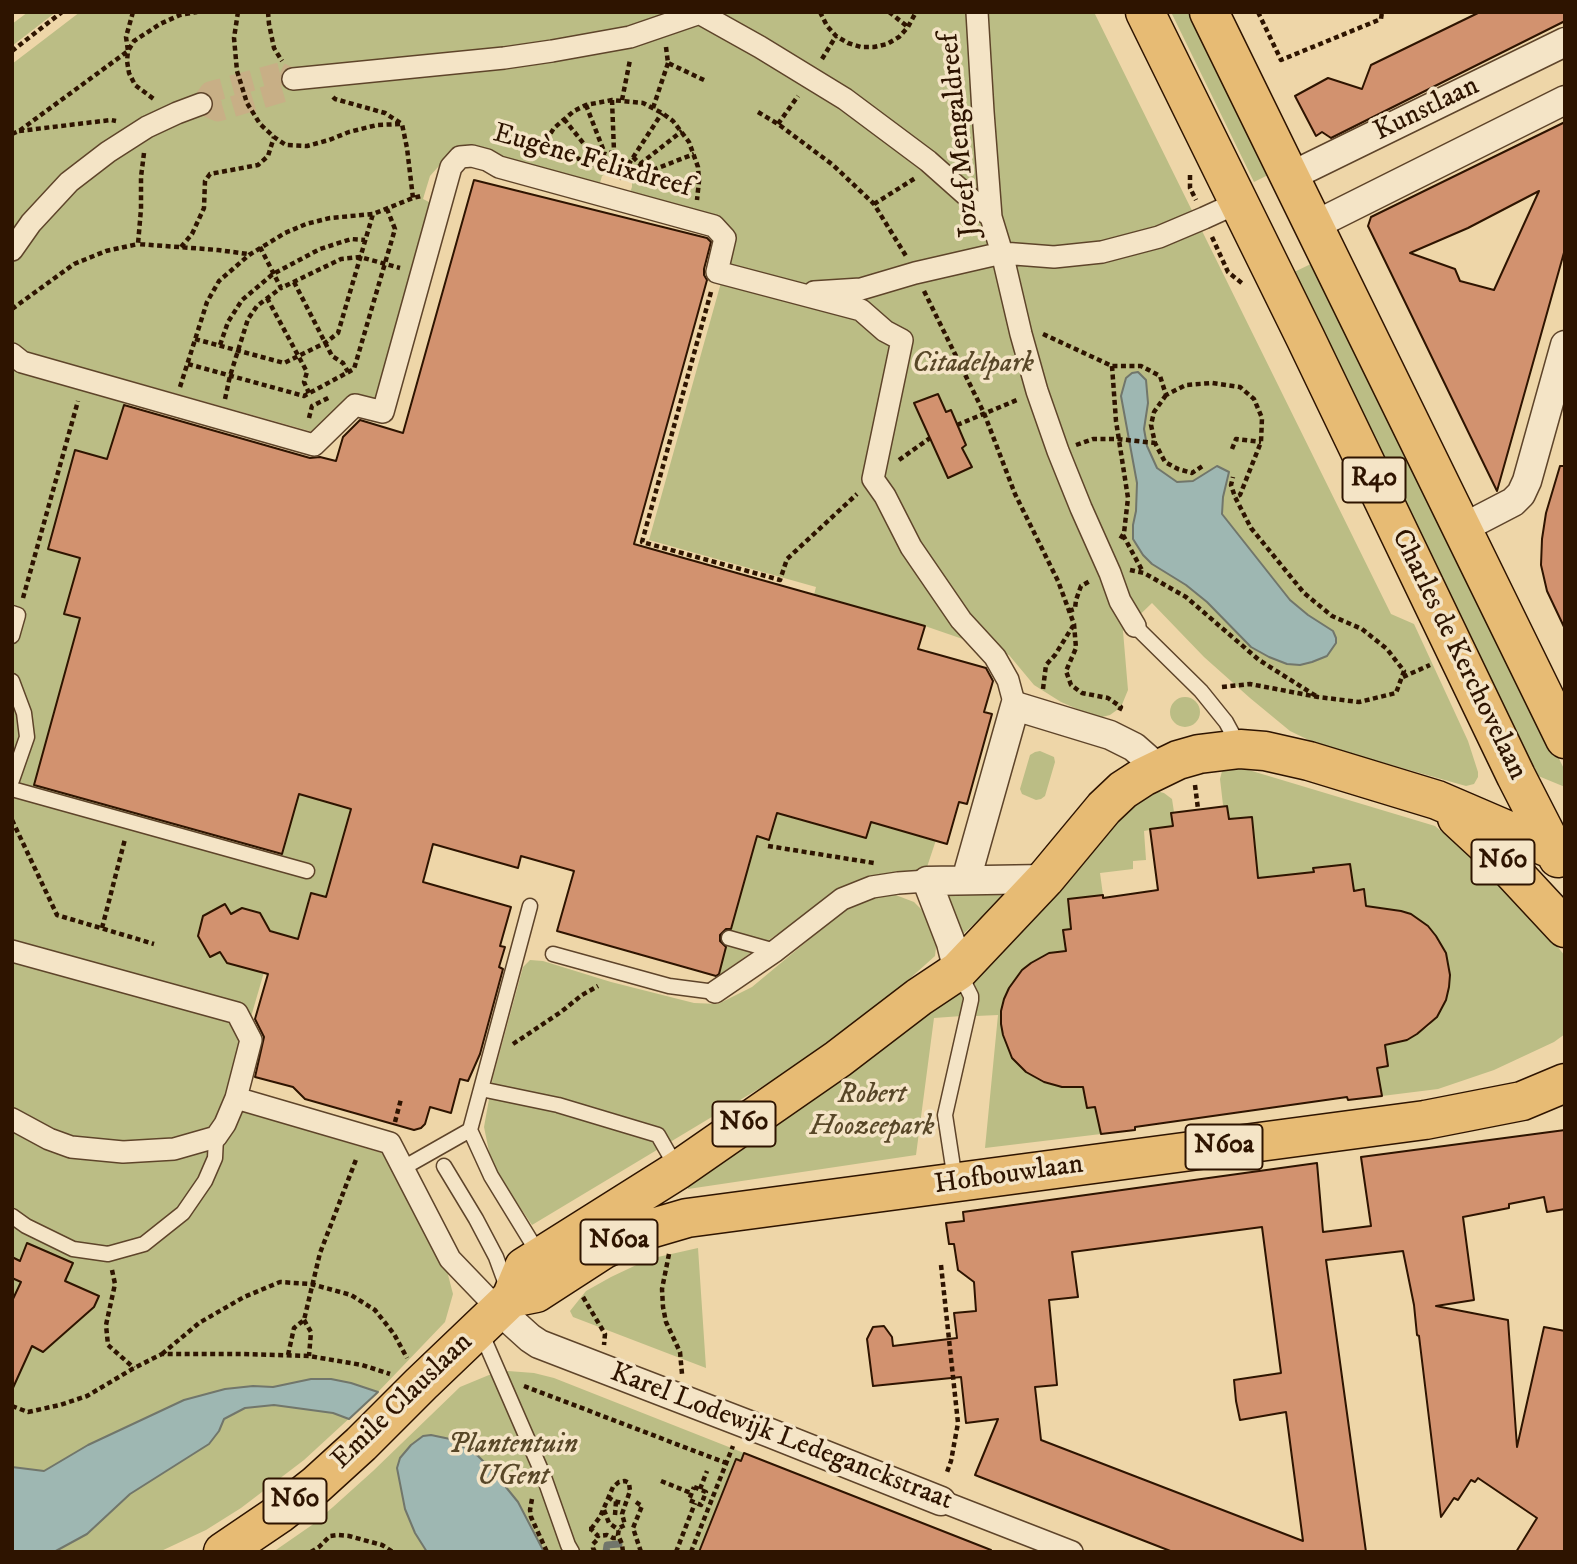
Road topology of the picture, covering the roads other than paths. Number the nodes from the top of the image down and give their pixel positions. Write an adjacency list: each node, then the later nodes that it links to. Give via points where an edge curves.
1 (978, 12): 11 (street, Jozef Mengaldreef)
2 (1145, 12): 10 (main road, Charles de Kerchovelaan / R40)
3 (1209, 12): 9 (main road, Charles de Kerchovelaan / R40)
4 (702, 13): 6 (street, via 630,37 552,51); 11 (street, via 845,99 928,161)
5 (1565, 42): 9 (street, Kunstlaan)
6 (293, 79)
7 (1565, 100): 12 (street, Kunstlaan)
8 (201, 104): 13 (street, via 147,127 69,182)
9 (1289, 177): 10 (main road); 12 (main road, Charles de Kerchovelaan / R40)
10 (1239, 202): 14 (main road, Charles de Kerchovelaan / R40); 15 (street, via 1159,237 1102,252 1054,257)
11 (991, 217): 15 (street, Jozef Mengaldreef)
12 (1313, 226): 14 (main road); 19 (main road, Charles de Kerchovelaan / R40)
13 (12, 250)
14 (1262, 250): 31 (main road, Charles de Kerchovelaan / R40)
15 (1002, 253): 16 (street, via 861,289); 21 (street, Jozef Mengaldreef, via 1037,391 1058,451 1120,601)
16 (794, 293): 18 (street, Eugène Felixdreef, via 716,272 725,238 714,226 472,156 460,157 451,167 383,412 355,405 314,444 22,362); 24 (street, via 861,310 902,340 873,479 939,588 995,657)
17 (1565, 345): 19 (street, via 1521,494)
18 (12, 354)
19 (1461, 529): 25 (main road, Charles de Kerchovelaan / R40)
20 (15, 614): 22 (lane)
21 (1135, 626): 26 (lane, via 1201,691)
22 (12, 636)
23 (12, 681): 28 (lane, via 27,737)
24 (1015, 706): 27 (street, via 1110,735 1134,747); 34 (street)
25 (1565, 739)
26 (1240, 749): 27 (main road, N60, via 1199,754); 30 (main road, N60, via 1309,761)
27 (1159, 769): 33 (main road, N60, via 1123,790 1104,808)
28 (12, 780)
29 (12, 789): 32 (lane)
30 (1437, 800): 31 (main road, N60); 37 (main road, N60, via 1498,856)
31 (1560, 857)
32 (307, 871)
33 (1045, 879): 34 (street); 42 (main road, N60)
34 (966, 880): 35 (street)
35 (927, 881): 40 (street, via 872,887 842,899); 42 (street)
36 (530, 906): 45 (lane)
37 (1565, 928)
38 (729, 938): 40 (lane)
39 (12, 951): 46 (street, via 237,1013 251,1040)
40 (775, 951): 43 (street)
41 (553, 954): 43 (lane, via 669,986)
42 (958, 971): 52 (main road, N60); 53 (lane, via 971,1000 945,1115)
43 (716, 992)
44 (1564, 1087): 53 (main road, Hofbouwlaan / N60a, via 1522,1101 1425,1120)
45 (481, 1089): 48 (lane); 52 (lane, via 558,1105 658,1135)
46 (236, 1098): 49 (street); 51 (street, via 390,1143)
47 (12, 1119): 49 (street, via 71,1147 123,1152 174,1149)
48 (470, 1130): 51 (lane); 55 (lane, via 491,1176)
49 (216, 1137): 54 (lane, via 215,1158 205,1181 183,1213 144,1244 108,1254 73,1249)
50 (444, 1166): 55 (lane, via 496,1256)
51 (403, 1168): 55 (street, via 450,1259)
52 (678, 1170): 55 (main road, N60)
53 (955, 1183): 55 (main road, Hofbouwlaan / N60a, via 699,1216 646,1230)
54 (12, 1216)
55 (521, 1289): 56 (street, Karel Lodewijk Ledeganckstraat, via 530,1338 539,1344); 57 (main road, Emile Clauslaan / N60, via 316,1485); 58 (lane, via 500,1376)
56 (939, 1500): 59 (street, Karel Lodewijk Ledeganckstraat)
57 (223, 1552)
58 (572, 1552)
59 (1072, 1552)

